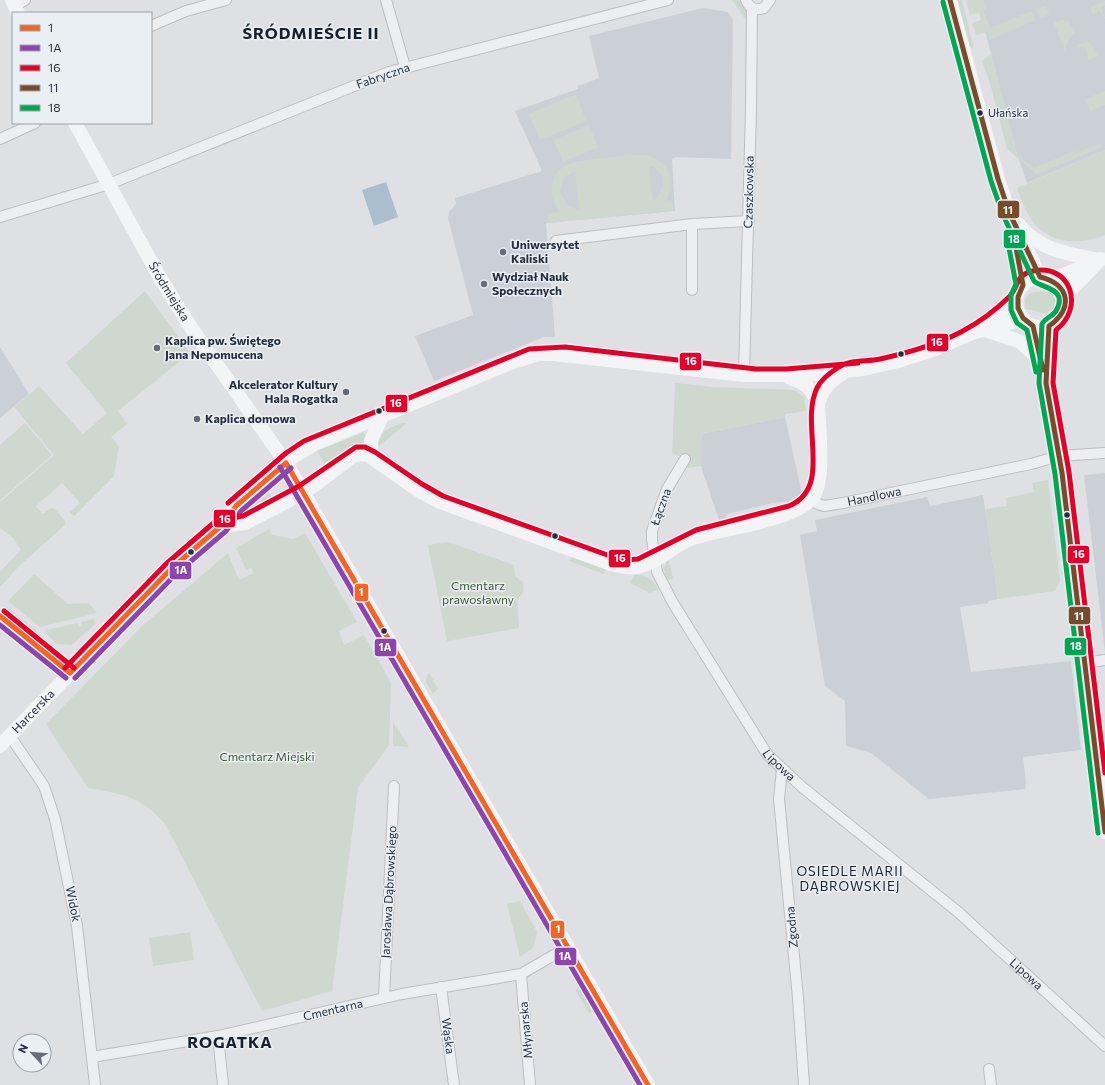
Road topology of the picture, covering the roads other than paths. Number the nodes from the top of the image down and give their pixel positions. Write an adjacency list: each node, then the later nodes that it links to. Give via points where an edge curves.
1 (226, 0): 7 (street, via 186,11)
2 (386, 0): 8 (street)
3 (668, 0): 8 (street, Fabryczna)
4 (770, 0): 6 (street, via 764,8)
5 (950, 0): 13 (street, via 988,146)
6 (749, 4): 15 (street, Czaszkowska)
7 (152, 26)
8 (405, 67): 12 (street, Fabryczna)
9 (33, 124): 11 (street)
10 (76, 124): 12 (street, Śródmiejska)
11 (0, 139)
12 (108, 184): 14 (street, Fabryczna); 38 (street, Śródmiejska, via 171,297)
13 (1009, 212): 18 (street, via 1041,245 1064,253); 19 (street); 20 (street)
14 (0, 217)
15 (749, 221): 16 (street); 29 (street, Czaszkowska)
16 (692, 224): 17 (street); 21 (street)
17 (556, 241)
18 (1103, 258): 19 (street); 22 (street)
19 (1046, 279): 20 (street, via 1028,281); 22 (street, via 1060,287)
20 (1023, 285): 23 (street)
21 (692, 290)
22 (1065, 296): 25 (street, via 1063,314)
23 (1016, 300): 24 (street, via 1019,313); 26 (street)
24 (1028, 322): 25 (street); 26 (street); 27 (street)
25 (1049, 326): 31 (street)
26 (978, 331): 27 (street, via 1009,336); 28 (street, Harcerska, via 916,356)
27 (1040, 359): 31 (street)
28 (845, 372): 30 (street, Harcerska); 32 (street, via 824,388)
29 (744, 375): 30 (street, Harcerska); 33 (street, Harcerska, via 570,355 538,354)
30 (786, 376): 32 (street, via 808,386)
31 (1046, 383): 35 (street)
32 (818, 404): 40 (street, via 819,479)
33 (382, 416): 36 (street, via 371,441); 38 (street, Harcerska, via 307,447)
34 (1105, 453): 35 (street, Handlowa)
35 (1059, 456): 40 (street, Handlowa, via 869,499 824,506); 45 (street)
36 (372, 458): 39 (street, via 360,454 353,456); 42 (street, via 418,490 461,509 619,566 638,567)
37 (685, 459): 42 (street, Łączna, via 667,489 654,522)
38 (286, 463): 39 (street, Śródmiejska); 41 (street, Harcerska, via 236,506)
39 (303, 492): 41 (street, via 245,523); 52 (street, Śródmiejska)
40 (810, 501): 42 (street, via 790,513 690,539)
41 (221, 526): 46 (street, Harcerska, via 171,569)
42 (654, 560): 49 (street, Lipowa, via 658,576 673,603 755,737)
43 (0, 616): 46 (street)
44 (1105, 660): 45 (street)
45 (1085, 663): 51 (street)
46 (70, 673): 47 (street, Harcerska)
47 (10, 736): 48 (street, Harcerska); 58 (street, Widok, via 44,786 55,819 77,926)
48 (0, 746)
49 (782, 769): 57 (street, Lipowa, via 957,911); 65 (street, Zgodna, via 779,800)
50 (394, 786): 55 (street, Jarosława Dąbrowskiego)
51 (1105, 832)
52 (568, 947): 53 (street, Cmentarna); 64 (street, Śródmiejska)
53 (521, 974): 54 (street, Cmentarna); 63 (street, Młynarska)
54 (442, 987): 55 (street, Cmentarna); 62 (street, Wąska)
55 (384, 998): 56 (street, Cmentarna)
56 (218, 1036): 58 (street, Cmentarna); 61 (street)
57 (1105, 1046)
58 (92, 1057): 60 (street, Widok)
59 (989, 1069): 66 (street)
60 (95, 1085)
61 (223, 1085)
62 (454, 1085)
63 (530, 1085)
64 (648, 1085)
65 (804, 1085)
66 (991, 1085)

